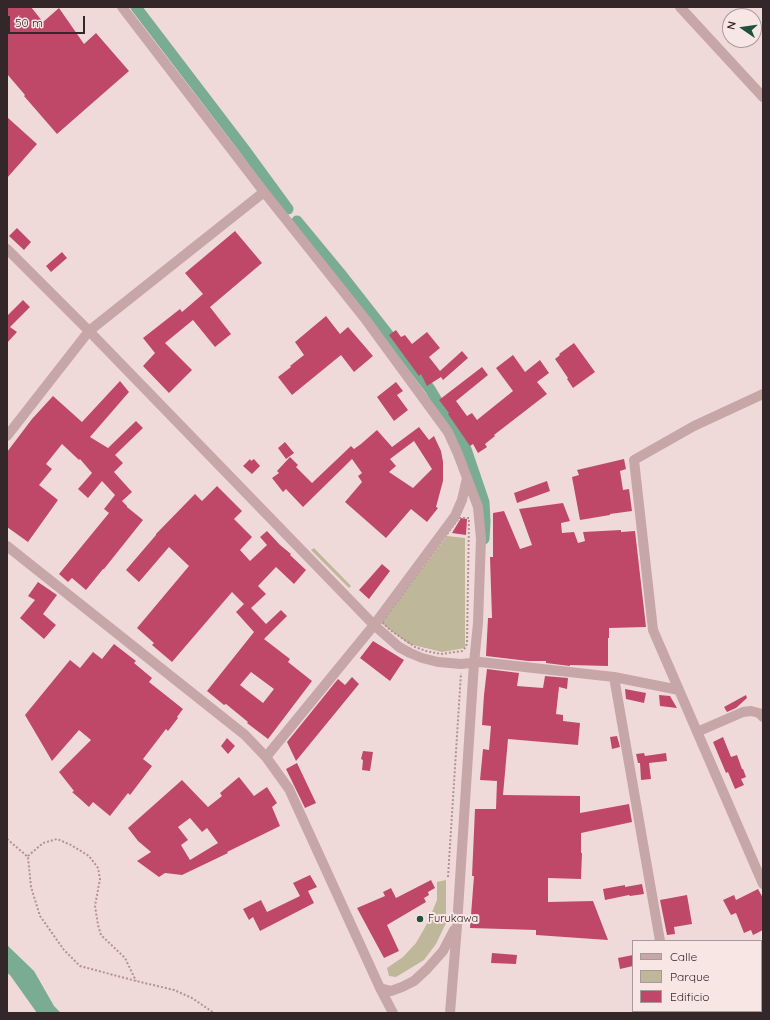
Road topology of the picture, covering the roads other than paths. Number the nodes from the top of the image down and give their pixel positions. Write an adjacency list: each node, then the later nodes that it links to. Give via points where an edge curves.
1 (122, 7): 4 (street)
2 (680, 7): 3 (street)
3 (763, 97)
4 (264, 192): 6 (street); 9 (street, via 366,320 448,432)
5 (7, 249): 6 (street)
6 (89, 332): 8 (street); 11 (street)
7 (763, 394): 14 (street, via 694,426 634,460 654,630)
8 (7, 436)
9 (467, 478): 11 (street, via 455,516); 12 (street, via 478,507 481,539)
10 (7, 546): 17 (street, via 245,735)
11 (374, 625): 12 (street, via 399,647 422,658 438,662); 17 (street)
12 (474, 663): 13 (street); 19 (street)
13 (614, 677): 14 (street); 20 (street)
14 (679, 690): 16 (street)
15 (763, 717): 16 (street, via 751,711 743,712)
16 (698, 732): 18 (street)
17 (266, 757): 21 (street, via 288,789)
18 (763, 884)
19 (457, 926): 21 (street, via 443,951 414,981 391,990); 23 (street)
20 (660, 940)
21 (380, 988): 22 (street)
22 (393, 1013)
23 (450, 1013)

